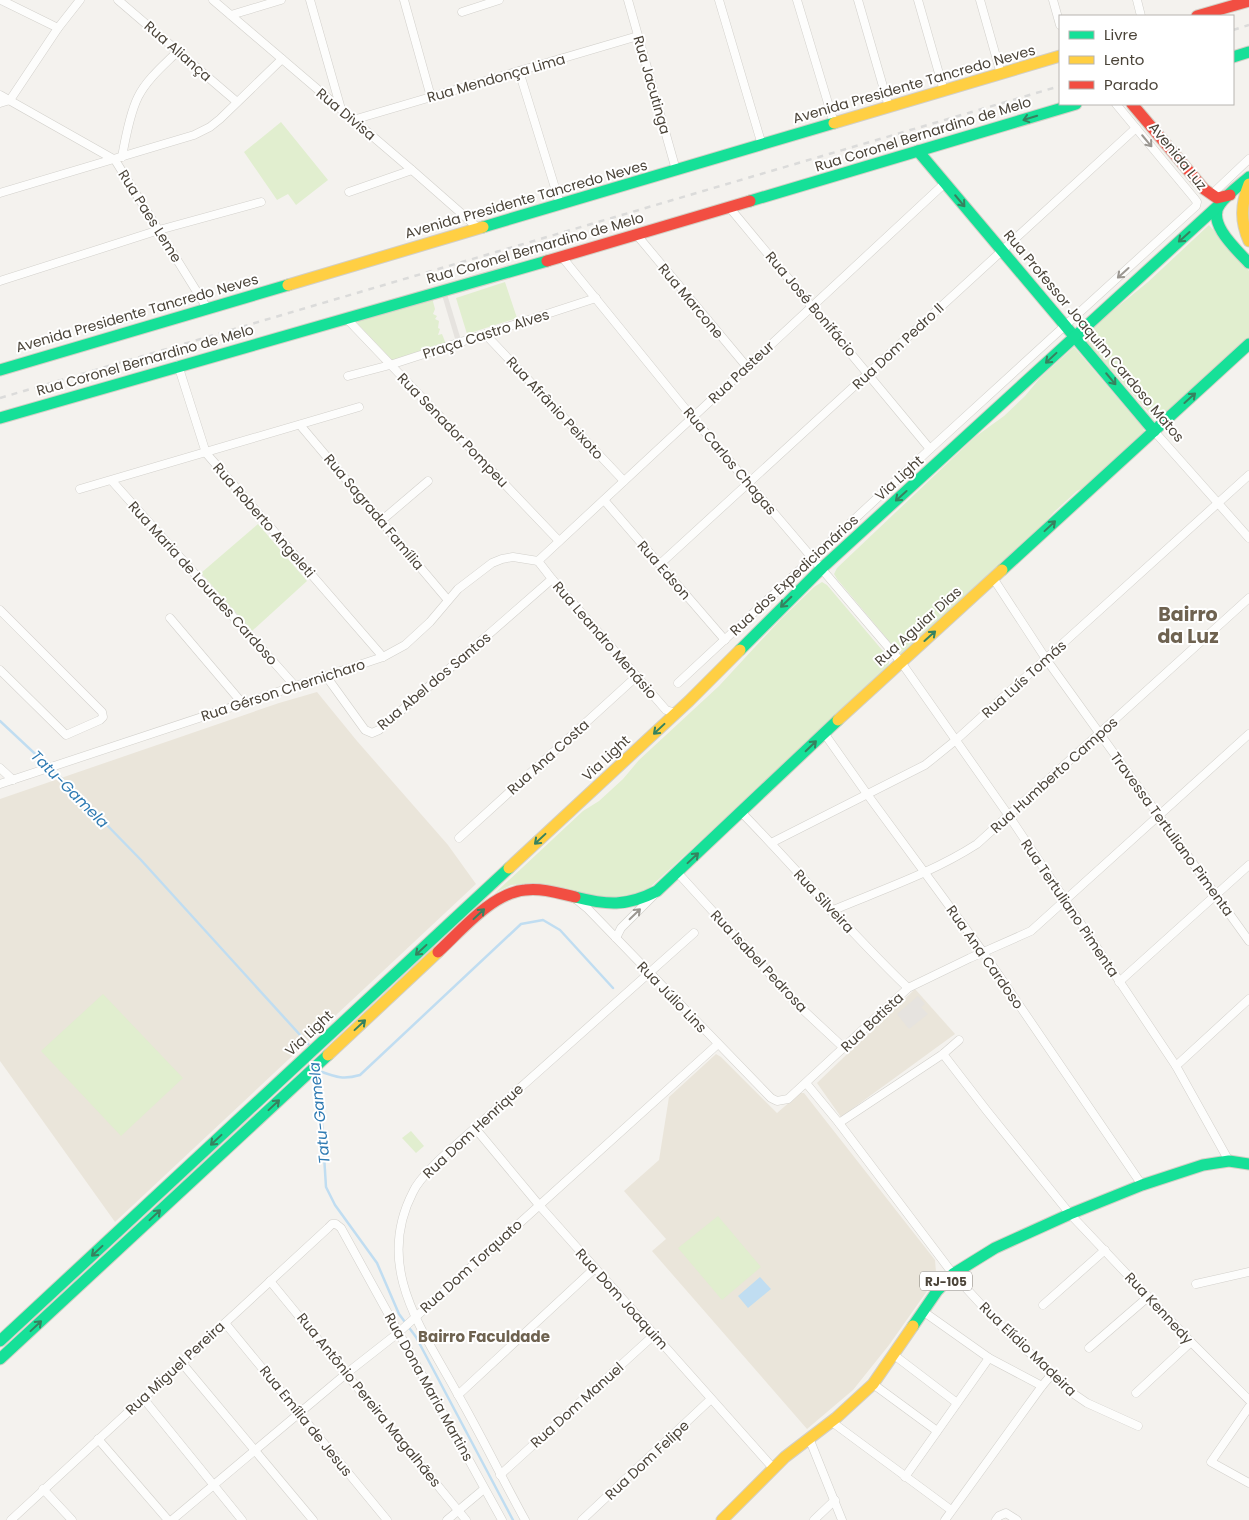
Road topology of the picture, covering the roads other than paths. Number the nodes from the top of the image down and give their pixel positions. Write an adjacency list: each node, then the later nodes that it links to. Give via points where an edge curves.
1 (1, 0): 25 (street)
2 (80, 0): 25 (street)
3 (118, 0): 27 (street, Rua Aliança)
4 (214, 0): 21 (street, Rua Divisa)
5 (281, 0): 21 (street)
6 (310, 0): 44 (street)
7 (404, 0): 36 (street)
8 (499, 0): 17 (street)
9 (628, 0): 26 (street, Rua Jacutinga)
10 (719, 0): 48 (street)
11 (797, 0): 46 (street)
12 (858, 0): 43 (street)
13 (918, 0): 34 (street)
14 (980, 0): 33 (street)
15 (1053, 0): 24 (street)
16 (1137, 0): 22 (street)
17 (489, 1): 20 (street)
18 (1249, 1): 19 (main road)
19 (1221, 4): 23 (main road)
20 (462, 12)
21 (231, 15): 31 (street, Rua Divisa)
22 (1142, 15)
23 (1198, 15)
24 (1059, 21)
25 (58, 28): 37 (street)
26 (638, 36): 32 (street, Rua Mendonça Lima); 53 (street, Rua Jacutinga)
27 (178, 51): 38 (street, Rua Aliança); 50 (street, via 150,78 137,98)
28 (1249, 52): 30 (main road)
29 (1059, 56): 33 (main road, Avenida Presidente Tancredo Neves)
30 (1234, 57)
31 (282, 59): 38 (street); 44 (street, Rua Divisa)
32 (519, 71): 36 (street, Rua Mendonça Lima); 62 (street)
33 (1001, 74): 34 (main road, Avenida Presidente Tancredo Neves)
34 (944, 91): 43 (main road, Avenida Presidente Tancredo Neves)
35 (0, 95): 37 (street, Rua Paes Leme)
36 (431, 97): 45 (street, Rua Mendonça Lima)
37 (10, 100): 39 (street); 50 (street, Rua Paes Leme)
38 (237, 102): 50 (street, via 210,127 194,135)
39 (0, 103)
40 (1073, 105): 49 (main road, Rua Coronel Bernardino de Melo, one-way to 49)
41 (1117, 105): 47 (street, Avenida Luz)
42 (1133, 105): 59 (main road, Avenida Luz)
43 (889, 107): 46 (main road, Avenida Presidente Tancredo Neves)
44 (341, 109): 45 (street, Rua Divisa)
45 (354, 120): 52 (street, Rua Divisa)
46 (834, 123): 48 (main road, Avenida Presidente Tancredo Neves)
47 (1136, 128): 63 (street, Avenida Luz, one-way to 63); 70 (street, Rua Dom Pedro II)
48 (762, 145): 53 (main road, Avenida Presidente Tancredo Neves)
49 (918, 151): 55 (main road, Rua Professor Joaquim Cardoso Matos); 65 (main road, Rua Coronel Bernardino de Melo)
50 (118, 158): 58 (street); 67 (street, Rua Paes Leme)
51 (1249, 159): 59 (street)
52 (412, 170): 57 (street); 66 (street, Rua Divisa)
53 (676, 170): 62 (main road, Avenida Presidente Tancredo Neves)
54 (1249, 177): 60 (main road)
55 (945, 183): 70 (main road, Rua Professor Joaquim Cardoso Matos, one-way to 70); 75 (street, Rua Pasteur)
56 (1249, 184): 69 (main road, via 1242,217)
57 (349, 192)
58 (0, 193)
59 (1211, 195): 60 (main road, Avenida Luz, via 1218,198)
60 (1230, 195): 64 (main road, Via Light)
61 (261, 202): 67 (street)
62 (560, 204): 66 (main road, Avenida Presidente Tancredo Neves)
63 (1197, 204): 78 (street, Rua dos Expedicionários, one-way to 78)
64 (1220, 204): 72 (main road, via 1216,217 1218,227); 80 (main road, Via Light, one-way to 80)
65 (729, 207): 68 (main road, Rua Coronel Bernardino de Melo); 75 (street, Rua José Bonifácio)
66 (478, 228): 76 (main road, Avenida Presidente Tancredo Neves)
67 (160, 230): 73 (street); 76 (street, Rua Paes Leme)
68 (636, 234): 71 (main road, Rua Coronel Bernardino de Melo); 84 (street, Rua Marcone)
69 (1249, 240)
70 (1002, 251): 78 (main road, Rua Professor Joaquim Cardoso Matos); 86 (street, Rua Dom Pedro II)
71 (562, 256): 74 (street, Rua Carlos Chagas); 77 (main road, Rua Coronel Bernardino de Melo)
72 (1249, 264)
73 (0, 281)
74 (596, 298): 79 (street, Praça Castro Alves); 89 (street, Rua Carlos Chagas)
75 (812, 306): 84 (street, Rua Pasteur); 86 (street, Rua José Bonifácio)
76 (207, 308): 85 (main road, Avenida Presidente Tancredo Neves)
77 (347, 319): 82 (main road, Rua Coronel Bernardino de Melo); 83 (street, Rua Senador Pompeu)
78 (1065, 325): 80 (main road, Rua Professor Joaquim Cardoso Matos); 93 (street, Rua dos Expedicionários)
79 (486, 335): 83 (street, Praça Castro Alves); 98 (street, Rua Afrânio Peixoto)
80 (1074, 336): 92 (main road, Rua Professor Joaquim Cardoso Matos, one-way to 92); 109 (main road, Via Light, one-way to 109)
81 (1249, 344): 92 (main road, Rua Aguiar Dias, one-way to 81)
82 (178, 365): 90 (main road, Rua Coronel Bernardino de Melo); 94 (street, Rua Roberto Angeleti)
83 (390, 365): 87 (street, Praça Castro Alves); 105 (street, Rua Senador Pompeu)
84 (747, 367): 89 (street, Rua Pasteur)
85 (0, 370)
86 (868, 373): 93 (street, Rua José Bonifácio); 99 (street, Rua Dom Pedro II)
87 (348, 376)
88 (359, 407): 91 (street)
89 (692, 417): 98 (street, Rua Pasteur); 99 (street, Rua Carlos Chagas)
90 (0, 418)
91 (300, 425): 94 (street); 103 (street, Rua Sagrada Família)
92 (1154, 431): 102 (street, Rua Professor Joaquim Cardoso Matos); 110 (main road, Rua Aguiar Dias, one-way to 92)
93 (930, 449): 106 (street, Rua dos Expedicionários)
94 (206, 453): 96 (street); 117 (street, Rua Roberto Angeleti)
95 (1249, 475): 102 (street, Rua Luís Tomás)
96 (112, 481): 100 (street); 124 (street, Rua Maria de Lourdes Cardoso)
97 (428, 481): 103 (street)
98 (624, 481): 101 (street, Rua Pasteur)
99 (748, 484): 106 (street, Rua Carlos Chagas); 108 (street, Rua Dom Pedro II)
100 (80, 489)
101 (604, 500): 105 (street, Rua Pasteur); 108 (street, Rua Edson)
102 (1218, 503): 104 (street, Rua Professor Joaquim Cardoso Matos); 118 (street, Rua Luís Tomás)
103 (381, 521): 113 (street, Rua Sagrada Família)
104 (1249, 538)
105 (559, 541): 107 (street, Rua Pasteur)
106 (812, 557): 109 (street, Rua Carlos Chagas); 116 (street, Rua dos Expedicionários)
107 (538, 561): 111 (street, Rua Leandro Menásio); 113 (street, Rua Gérson Chernicharo, via 502,559 481,570)
108 (660, 564): 116 (street, Rua Edson)
109 (822, 568): 119 (street, Rua Carlos Chagas); 126 (main road, Via Light, one-way to 126)
110 (993, 578): 118 (street, Travessa Tertuliano Pimenta); 119 (main road, Rua Aguiar Dias, one-way to 110)
111 (552, 579): 121 (street, Rua Abel dos Santos, via 379,730 372,733 365,730); 122 (street, Rua Leandro Menásio)
112 (1249, 598): 128 (street, Rua Humberto Campos)
113 (447, 599): 117 (street, Rua Gérson Chernicharo, via 430,622 406,645)
114 (0, 610): 120 (street, via 102,712 103,717 66,735)
115 (170, 618): 125 (street)
116 (725, 640): 123 (street, Rua dos Expedicionários)
117 (383, 657): 121 (street, Rua Gérson Chernicharo)
118 (1046, 659): 128 (street, Travessa Tertuliano Pimenta); 130 (street, Rua Luís Tomás)
119 (901, 662): 127 (main road, Rua Aguiar Dias); 130 (street, Rua Tertuliano Pimenta)
120 (0, 670)
121 (326, 676): 124 (street, Rua Gérson Chernicharo)
122 (636, 676): 126 (street, Rua Leandro Menásio, via 666,710); 138 (street, Rua Ana Costa)
123 (678, 683)
124 (295, 686): 125 (street, Rua Gérson Chernicharo)
125 (243, 704): 132 (street, Rua Gérson Chernicharo)
126 (676, 714): 184 (main road, Via Light, one-way to 184)
127 (824, 732): 134 (street, Rua Ana Cardoso); 135 (main road, Rua Aguiar Dias, one-way to 127)
128 (1100, 734): 136 (street, Rua Humberto Campos); 137 (street, Travessa Tertuliano Pimenta)
129 (1249, 734): 137 (street, Rua Batista)
130 (956, 740): 134 (street, Rua Luís Tomás, via 926,765); 136 (street, Rua Tertuliano Pimenta)
131 (0, 768): 132 (street)
132 (13, 780): 133 (street, Rua Gérson Chernicharo)
133 (0, 784)
134 (867, 794): 139 (street, Rua Luís Tomás); 142 (street, Rua Ana Cardoso)
135 (741, 812): 139 (street, Rua Silveira); 141 (main road, Rua Aguiar Dias, one-way to 135)
136 (1009, 816): 142 (street, Rua Humberto Campos, via 977,844); 146 (street, Rua Tertuliano Pimenta)
137 (1159, 816): 144 (street, Travessa Tertuliano Pimenta); 146 (street, Rua Batista)
138 (459, 838)
139 (771, 843): 147 (street, Rua Silveira)
140 (1249, 866): 144 (street)
141 (678, 872): 143 (main road, Rua Aguiar Dias); 158 (street, Rua Isabel Pedrosa, via 800,1007)
142 (926, 872): 147 (street, Rua Humberto Campos); 151 (street, Rua Ana Cardoso)
143 (657, 890): 145 (main road, Via Light, via 631,902 615,904); 149 (street, Rua Aguiar Dias, one-way to 143, via 621,928)
144 (1216, 895): 150 (street, Travessa Tertuliano Pimenta); 153 (street)
145 (572, 896): 149 (street, Rua Júlio Lins); 189 (main road, Via Light, one-way to 145, via 500,896 529,888)
146 (1066, 901): 151 (street, Rua Batista, via 1031,931); 153 (street, Rua Tertuliano Pimenta)
147 (831, 911): 154 (street, Rua Silveira)
148 (694, 933): 152 (street, Rua Dom Henrique)
149 (616, 938): 152 (street, Rua Júlio Lins)
150 (1249, 941)
151 (983, 952): 154 (street, Rua Batista); 167 (street, Rua Ana Cardoso)
152 (650, 973): 157 (street, Rua Júlio Lins); 164 (street, Rua Dom Henrique)
153 (1119, 982): 160 (street, Rua Tertuliano Pimenta)
154 (908, 988): 158 (street, Rua Batista)
155 (1249, 999): 160 (street)
156 (959, 1040): 159 (street)
157 (718, 1044): 162 (street, Rua Júlio Lins); 168 (street, Rua Dom Torquato)
158 (844, 1048): 161 (street, Rua Batista)
159 (943, 1054): 163 (street); 169 (street, Rua Kennedy)
160 (1176, 1066): 165 (street, Rua Tertuliano Pimenta)
161 (806, 1082): 162 (street, Rua Batista, via 788,1099 777,1101); 163 (street, Rua Elídio Madeira)
162 (771, 1098)
163 (839, 1123): 174 (street, Rua Elídio Madeira)
164 (475, 1128): 168 (street, Rua Dom Joaquim); 180 (street, Rua Dom Henrique, via 421,1180 412,1192 403,1218 399,1238 400,1270)
165 (1229, 1161): 166 (main road, RJ-105); 167 (main road, RJ-105, via 1203,1165)
166 (1249, 1164)
167 (1142, 1185): 169 (main road, RJ-105)
168 (539, 1205): 172 (street, Rua Dom Joaquim); 180 (street, Rua Dom Torquato)
169 (1070, 1214): 171 (street, Rua Kennedy); 174 (main road, RJ-105, via 995,1248)
170 (341, 1228): 175 (street, Rua Miguel Pereira, via 332,1224); 182 (street, Rua Dona Maria Martins)
171 (1105, 1250): 177 (street, Rua Kennedy); 178 (street)
172 (595, 1268): 183 (street, Rua Dom Joaquim); 196 (street)
173 (1249, 1272): 176 (street)
174 (953, 1274): 179 (main road, RJ-105); 192 (street, Rua Elídio Madeira)
175 (270, 1281): 181 (street, Rua Miguel Pereira); 191 (street, Rua Antônio Pereira Magalhães)
176 (1196, 1284)
177 (1148, 1297): 185 (street, Rua Kennedy); 186 (street)
178 (1043, 1305)
179 (924, 1312): 187 (main road, RJ-105); 188 (street)
180 (413, 1318): 182 (street, Rua Dom Torquato); 196 (street, Rua Dom Henrique)
181 (225, 1323): 190 (street, Rua Miguel Pereira); 202 (street, Rua Emília de Jesus)
182 (401, 1330): 191 (street, Rua Dom Torquato); 215 (street, Rua Dona Maria Martins)
183 (654, 1334): 198 (street, Rua Dom Joaquim); 210 (street, Rua Dom Manuel)
184 (0, 1341)
185 (1191, 1342): 195 (street); 199 (street, Rua Kennedy)
186 (1089, 1348)
187 (894, 1355): 193 (main road, RJ-105); 200 (street)
188 (989, 1358): 194 (street); 200 (street)
189 (0, 1359)
190 (181, 1362): 197 (street, Rua Miguel Pereira); 208 (street)
191 (347, 1373): 202 (street, Rua Dom Torquato); 218 (street, Rua Antônio Pereira Magalhães)
192 (1052, 1374): 194 (street); 204 (street, Rua Elídio Madeira, via 1079,1398)
193 (873, 1384): 203 (main road, RJ-105); 205 (street)
194 (1042, 1386): 217 (street)
195 (1136, 1393)
196 (458, 1394): 210 (street, Rua Dom Henrique)
197 (143, 1398): 207 (street, Rua Miguel Pereira); 213 (street)
198 (712, 1399): 209 (street, Rua Dom Joaquim); 230 (street, Rua Dom Felipe)
199 (1249, 1400)
200 (957, 1404): 205 (street)
201 (1249, 1407): 212 (street, via 1211,1462)
202 (300, 1413): 208 (street, Rua Dom Torquato); 225 (street, Rua Emília de Jesus)
203 (832, 1422): 206 (main road, RJ-105); 211 (street)
204 (1138, 1426)
205 (938, 1431): 211 (street)
206 (810, 1438): 209 (main road, RJ-105); 216 (street)
207 (98, 1439): 214 (street, Rua Miguel Pereira); 221 (street)
208 (256, 1450): 213 (street, Rua Dom Torquato); 224 (street)
209 (773, 1468): 231 (main road, RJ-105)
210 (500, 1475): 229 (street, Rua Dom Henrique)
211 (906, 1477): 217 (street)
212 (1249, 1483)
213 (214, 1485): 222 (street, Rua Dom Torquato); 223 (street)
214 (43, 1489): 219 (street, Rua Miguel Pereira); 220 (street)
215 (484, 1489): 218 (street); 228 (street, Rua Dona Maria Martins)
216 (835, 1500): 232 (street); 233 (street)
217 (951, 1510): 234 (street)
218 (459, 1511): 226 (street); 227 (street, Rua Antônio Pereira Magalhães)
219 (11, 1520)
220 (72, 1520)
221 (168, 1520)
222 (172, 1520)
223 (242, 1520)
224 (313, 1520)
225 (387, 1520)
226 (447, 1520)
227 (466, 1520)
228 (502, 1520)
229 (525, 1520)
230 (582, 1520)
231 (722, 1520)
232 (814, 1520)
233 (842, 1520)
234 (945, 1520)
235 (996, 1520): 236 (street, via 1006,1513)
236 (1018, 1520)

